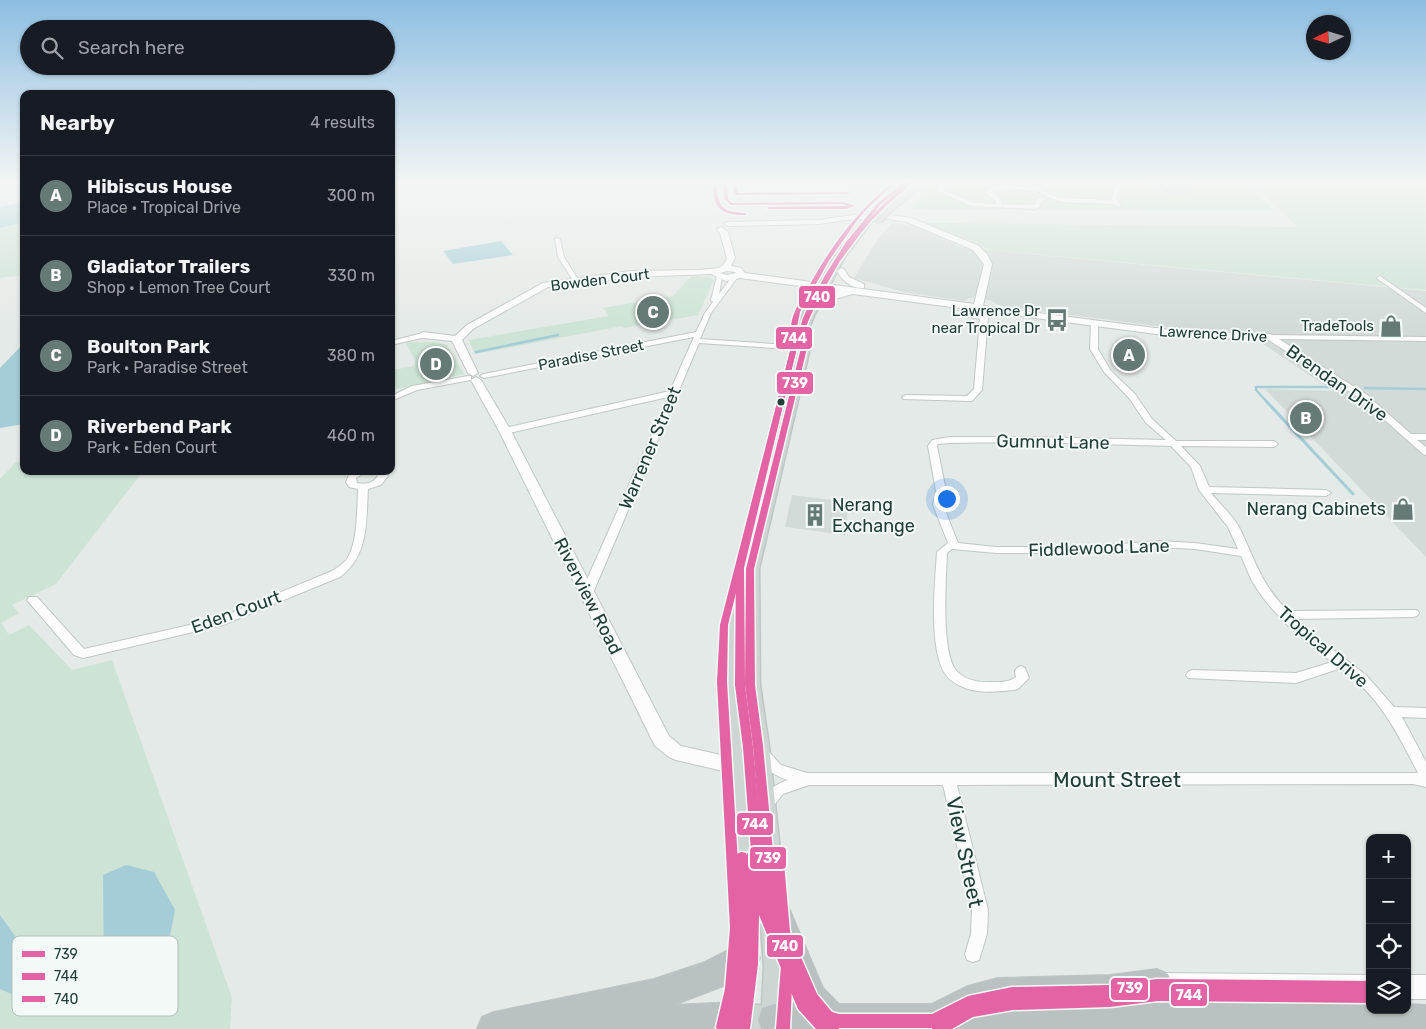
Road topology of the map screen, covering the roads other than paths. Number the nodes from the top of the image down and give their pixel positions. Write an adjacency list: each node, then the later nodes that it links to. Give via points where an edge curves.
1 (727, 230): 6 (street, via 724,232)
2 (862, 230): 12 (main road, via 839,256)
3 (866, 230): 7 (main road)
4 (934, 230): 16 (street, via 976,248 984,256 988,264)
5 (556, 239): 11 (street, via 561,257)
6 (729, 242): 8 (street, via 730,262); 9 (street, via 738,258)
7 (841, 271): 12 (main road); 13 (street, via 845,280)
8 (719, 273): 9 (street, Bowden Court); 11 (street, Bowden Court, via 631,274); 15 (street, Warrener Street)
9 (738, 274): 12 (street); 15 (street, Warrener Street)
10 (1381, 280): 17 (street)
11 (576, 281): 23 (street, Bowden Court, via 546,285 470,327)
12 (829, 284): 13 (street, Lawrence Drive); 14 (main road); 26 (main road, via 804,325)
13 (869, 291): 14 (street, via 841,293); 16 (street, Lawrence Drive)
14 (828, 298): 26 (main road)
15 (713, 304): 22 (street, Warrener Street)
16 (978, 308): 19 (street, Lawrence Drive)
17 (1426, 311)
18 (957, 313): 30 (street, via 984,317 978,390 969,399)
19 (1094, 323): 21 (street, Lawrence Drive, via 1191,335); 34 (street, Tropical Drive, via 1094,349 1108,372 1132,396 1149,421)
20 (423, 335): 23 (street); 25 (street)
21 (1270, 337): 24 (street, Lawrence Drive); 32 (street, Brendan Drive, via 1358,393)
22 (697, 338): 26 (street, Paradise Street); 27 (street, Paradise Street); 28 (street, Warrener Street)
23 (457, 339): 27 (street, Riverview Road)
24 (1426, 339)
25 (395, 342)
26 (804, 348): 44 (main road)
27 (475, 377): 29 (street, via 415,388); 31 (street, Riverview Road)
28 (674, 393): 31 (street); 45 (street, Warrener Street)
29 (395, 397)
30 (906, 397)
31 (505, 431): 45 (street, Riverview Road)
32 (1410, 437): 33 (street); 36 (street, Brendan Drive)
33 (1426, 438)
34 (1174, 444): 35 (street, Gumnut Lane); 40 (street, Tropical Drive, via 1195,466); 42 (street, Gumnut Lane, via 1052,440 935,442 932,446 940,491 938,505)
35 (1274, 444)
36 (1426, 452)
37 (355, 475): 39 (street, via 352,477 352,485)
38 (382, 475): 39 (street, via 379,482)
39 (362, 487): 46 (street, Eden Court, via 357,541 352,560 345,568 219,622 83,654)
40 (1204, 490): 41 (street); 43 (street, Tropical Drive, via 1234,526)
41 (1326, 493)
42 (954, 546): 43 (street, Fiddlewood Lane, via 1062,550 1167,544); 50 (street, via 942,552 941,577 941,622 945,659 951,673 971,685 1015,686 1023,678)
43 (1244, 553): 48 (street, Tropical Drive, via 1257,580)
44 (750, 569): 54 (main road); 54 (main road, via 732,651)
45 (587, 594): 54 (street, Riverview Road, via 662,741 676,752)
46 (33, 600)
47 (1413, 613): 48 (street)
48 (1285, 614): 49 (street, Tropical Drive)
49 (1342, 663): 51 (street, via 1296,678); 52 (street, Tropical Drive, via 1362,678)
50 (1021, 671)
51 (1192, 675)
52 (1391, 712): 53 (street); 55 (street, Tropical Drive)
53 (1426, 713)
54 (751, 759): 56 (street, Mount Street); 59 (main road); 62 (main road)
55 (1426, 776)
56 (807, 779): 57 (street, Mount Street); 59 (street, Mount Street, via 778,790)
57 (949, 780): 58 (street, Mount Street, via 1413,778); 61 (street, View Street, via 980,910 979,934)
58 (1426, 781)
59 (764, 812): 60 (main road)
60 (772, 904): 67 (highway, via 812,999 828,1017); 71 (main road, via 778,972)
61 (973, 954)
62 (744, 958): 70 (main road); 72 (highway, via 714,973 624,1004)
63 (1156, 986): 64 (street); 68 (highway, via 1110,991 998,994 968,1002)
64 (1366, 987)
65 (1411, 987): 66 (street)
66 (1426, 987)
67 (839, 1021): 68 (highway); 71 (highway)
68 (934, 1022): 69 (highway, via 1216,1016)
69 (1426, 1022)
70 (734, 1024): 71 (main road); 73 (highway)
71 (774, 1024)
72 (494, 1029)
73 (544, 1029)

